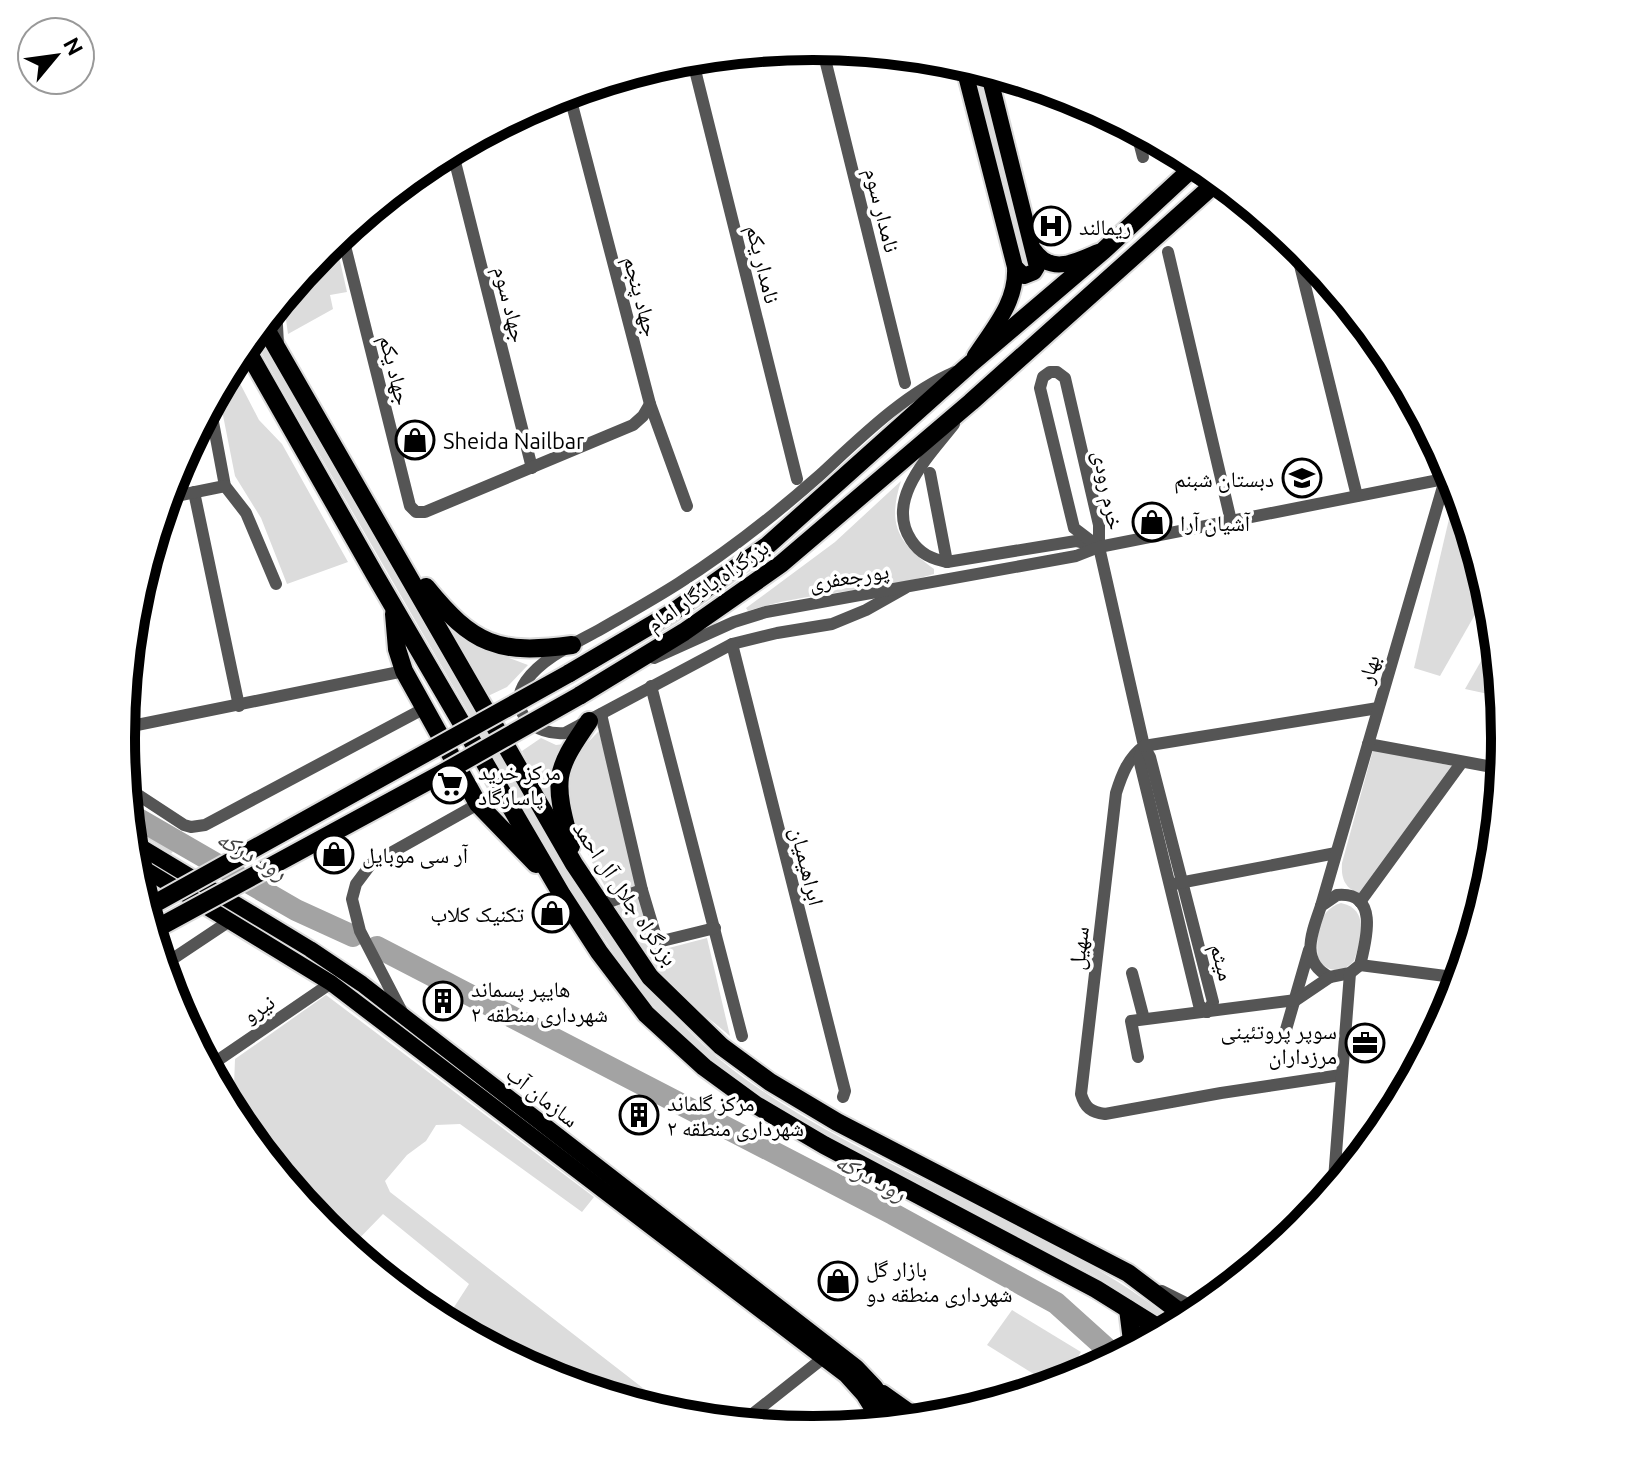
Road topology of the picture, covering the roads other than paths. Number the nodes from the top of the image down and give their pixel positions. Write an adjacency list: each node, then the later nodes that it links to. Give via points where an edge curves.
1 (825, 60): 22 (street, نامدار سوم)
2 (695, 71): 28 (street, نامدار یکم)
3 (967, 78): 15 (main road)
4 (991, 84): 12 (main road)
5 (572, 105): 24 (street, جهاد پنجم)
6 (1140, 144): 7 (street)
7 (1143, 157)
8 (455, 163): 26 (street, جهاد سوم)
9 (1188, 173): 13 (highway, بزرگراه یادگار امام)
10 (1210, 188): 23 (highway, بزرگراه یادگار امام)
11 (345, 248): 26 (street, جهاد یکم, via 410,506 425,512)
12 (1033, 248): 13 (main road, via 1051,265); 15 (main road, via 1034,272 1024,276)
13 (1103, 251): 21 (highway, بزرگراه یادگار امام)
14 (1168, 252): 36 (street)
15 (1015, 267): 21 (main road, via 1009,304)
16 (1300, 267): 34 (street)
17 (277, 323): 19 (street)
18 (268, 334): 19 (highway, بزرگراه جلال آل احمد)
19 (278, 352): 37 (highway, بزرگراه جلال آل احمد)
20 (252, 358): 42 (highway)
21 (968, 366): 44 (street, via 936,380 866,433 777,512 694,574); 69 (highway, بزرگراه یادگار امام, bridge, via 768,545 670,614)
22 (905, 383)
23 (971, 402): 39 (street, پورجعفری, via 916,475 903,502 909,539 928,557); 46 (highway, بزرگراه یادگار امام, via 781,564)
24 (650, 404): 26 (street, via 633,425); 35 (street, جهاد پنجم)
25 (213, 423): 30 (street)
26 (532, 468)
27 (930, 473): 39 (street)
28 (797, 479)
29 (1440, 480): 34 (street, پورجعفری)
30 (225, 486): 31 (street); 40 (street, via 246,513)
31 (194, 492): 33 (street); 48 (street)
32 (1445, 493): 50 (street, بهار)
33 (181, 495)
34 (1357, 496): 36 (street, پورجعفری)
35 (687, 506)
36 (1231, 521): 38 (street, پورجعفری)
37 (383, 534): 44 (highway, via 445,612 472,634 516,648); 61 (highway, بزرگراه جلال آل احمد)
38 (1099, 547): 38 (street, خرم‌ رودی, via 1099,525 1065,378 1050,372 1040,388 1074,528); 39 (street, پورجعفری, via 1076,541); 41 (street, پورجعفری, via 1076,556); 54 (street)
39 (947, 562)
40 (276, 584)
41 (905, 588): 43 (street, via 845,619); 46 (street, پورجعفری, via 766,612)
42 (393, 607): 45 (highway); 64 (highway)
43 (732, 644): 47 (street); 92 (street, ابراهیمیان)
44 (572, 645): 51 (street, via 531,675 520,692 520,707 527,722 551,734)
45 (404, 671): 48 (street); 49 (highway)
46 (615, 676): 74 (highway, بزرگراه یادگار امام, bridge)
47 (651, 686): 51 (street); 75 (street)
48 (239, 706): 52 (street)
49 (425, 708): 57 (street, via 205,825 184,825); 58 (highway)
50 (1378, 708): 53 (street, بهار); 54 (street)
51 (595, 718): 61 (highway, via 571,750 560,778); 66 (street)
52 (135, 726)
53 (1368, 744): 55 (street); 60 (street, بهار)
54 (1144, 746): 65 (street, میثم, via 1139,759); 91 (street, سهیل, via 1134,753 1116,793 1081,1094 1084,1105 1105,1114)
55 (1462, 762): 56 (street); 68 (street)
56 (1491, 767)
57 (137, 794)
58 (478, 804): 64 (highway); 85 (street, via 371,864 356,884 352,899 360,931)
59 (145, 849): 72 (main road, سازمان آب)
60 (1336, 853): 63 (street, بهار); 65 (street)
61 (574, 864): 70 (highway, بزرگراه جلال آل احمد)
62 (148, 871): 73 (main road, سازمان آب)
63 (1331, 871): 67 (street); 71 (street, بهار)
64 (555, 883): 95 (highway, via 646,1014 704,1067 824,1145)
65 (1176, 884): 84 (street, میثم, via 1213,1002)
66 (642, 890): 70 (street); 75 (street, via 659,940)
67 (1344, 895): 68 (street); 71 (street)
68 (1360, 902): 78 (street, via 1368,922)
69 (155, 903)
70 (600, 905): 94 (highway, بزرگراه جلال آل احمد, via 650,977 721,1046 837,1122)
71 (1321, 906): 76 (street)
72 (249, 914): 73 (main road); 85 (main road, سازمان آب, via 339,967)
73 (232, 924): 77 (street); 82 (main road, سازمان آب)
74 (162, 926)
75 (715, 928): 88 (street)
76 (1309, 950): 80 (street, via 1315,967); 83 (street)
77 (172, 960)
78 (1355, 969): 80 (street); 81 (street); 91 (street)
79 (1132, 973): 86 (street)
80 (1330, 977): 83 (street)
81 (1448, 977)
82 (331, 983): 90 (street, نیرو); 102 (main road, سازمان آب)
83 (1296, 1000): 84 (street); 87 (street)
84 (1207, 1012): 86 (street)
85 (404, 1017): 102 (main road, سازمان آب)
86 (1138, 1020): 89 (street)
87 (1285, 1033)
88 (742, 1036)
89 (1138, 1057)
90 (217, 1061)
91 (1341, 1075): 93 (street)
92 (843, 1097)
93 (1334, 1174)
94 (1027, 1221): 95 (highway, via 1030,1231 1024,1241); 96 (highway, بزرگراه جلال آل احمد)
95 (1012, 1244): 98 (highway)
96 (1128, 1273): 97 (street); 99 (highway, بزرگراه جلال آل احمد)
97 (1188, 1304)
98 (1128, 1309): 100 (highway); 101 (highway)
99 (1178, 1311)
100 (1154, 1325)
101 (1132, 1338)
102 (828, 1355): 103 (main road, سازمان آب, via 856,1367); 106 (main road, سازمان آب); 107 (street)
103 (875, 1387): 104 (main road); 105 (main road, سازمان آب)
104 (907, 1410)
105 (890, 1412)
106 (876, 1414)
107 (756, 1415)

